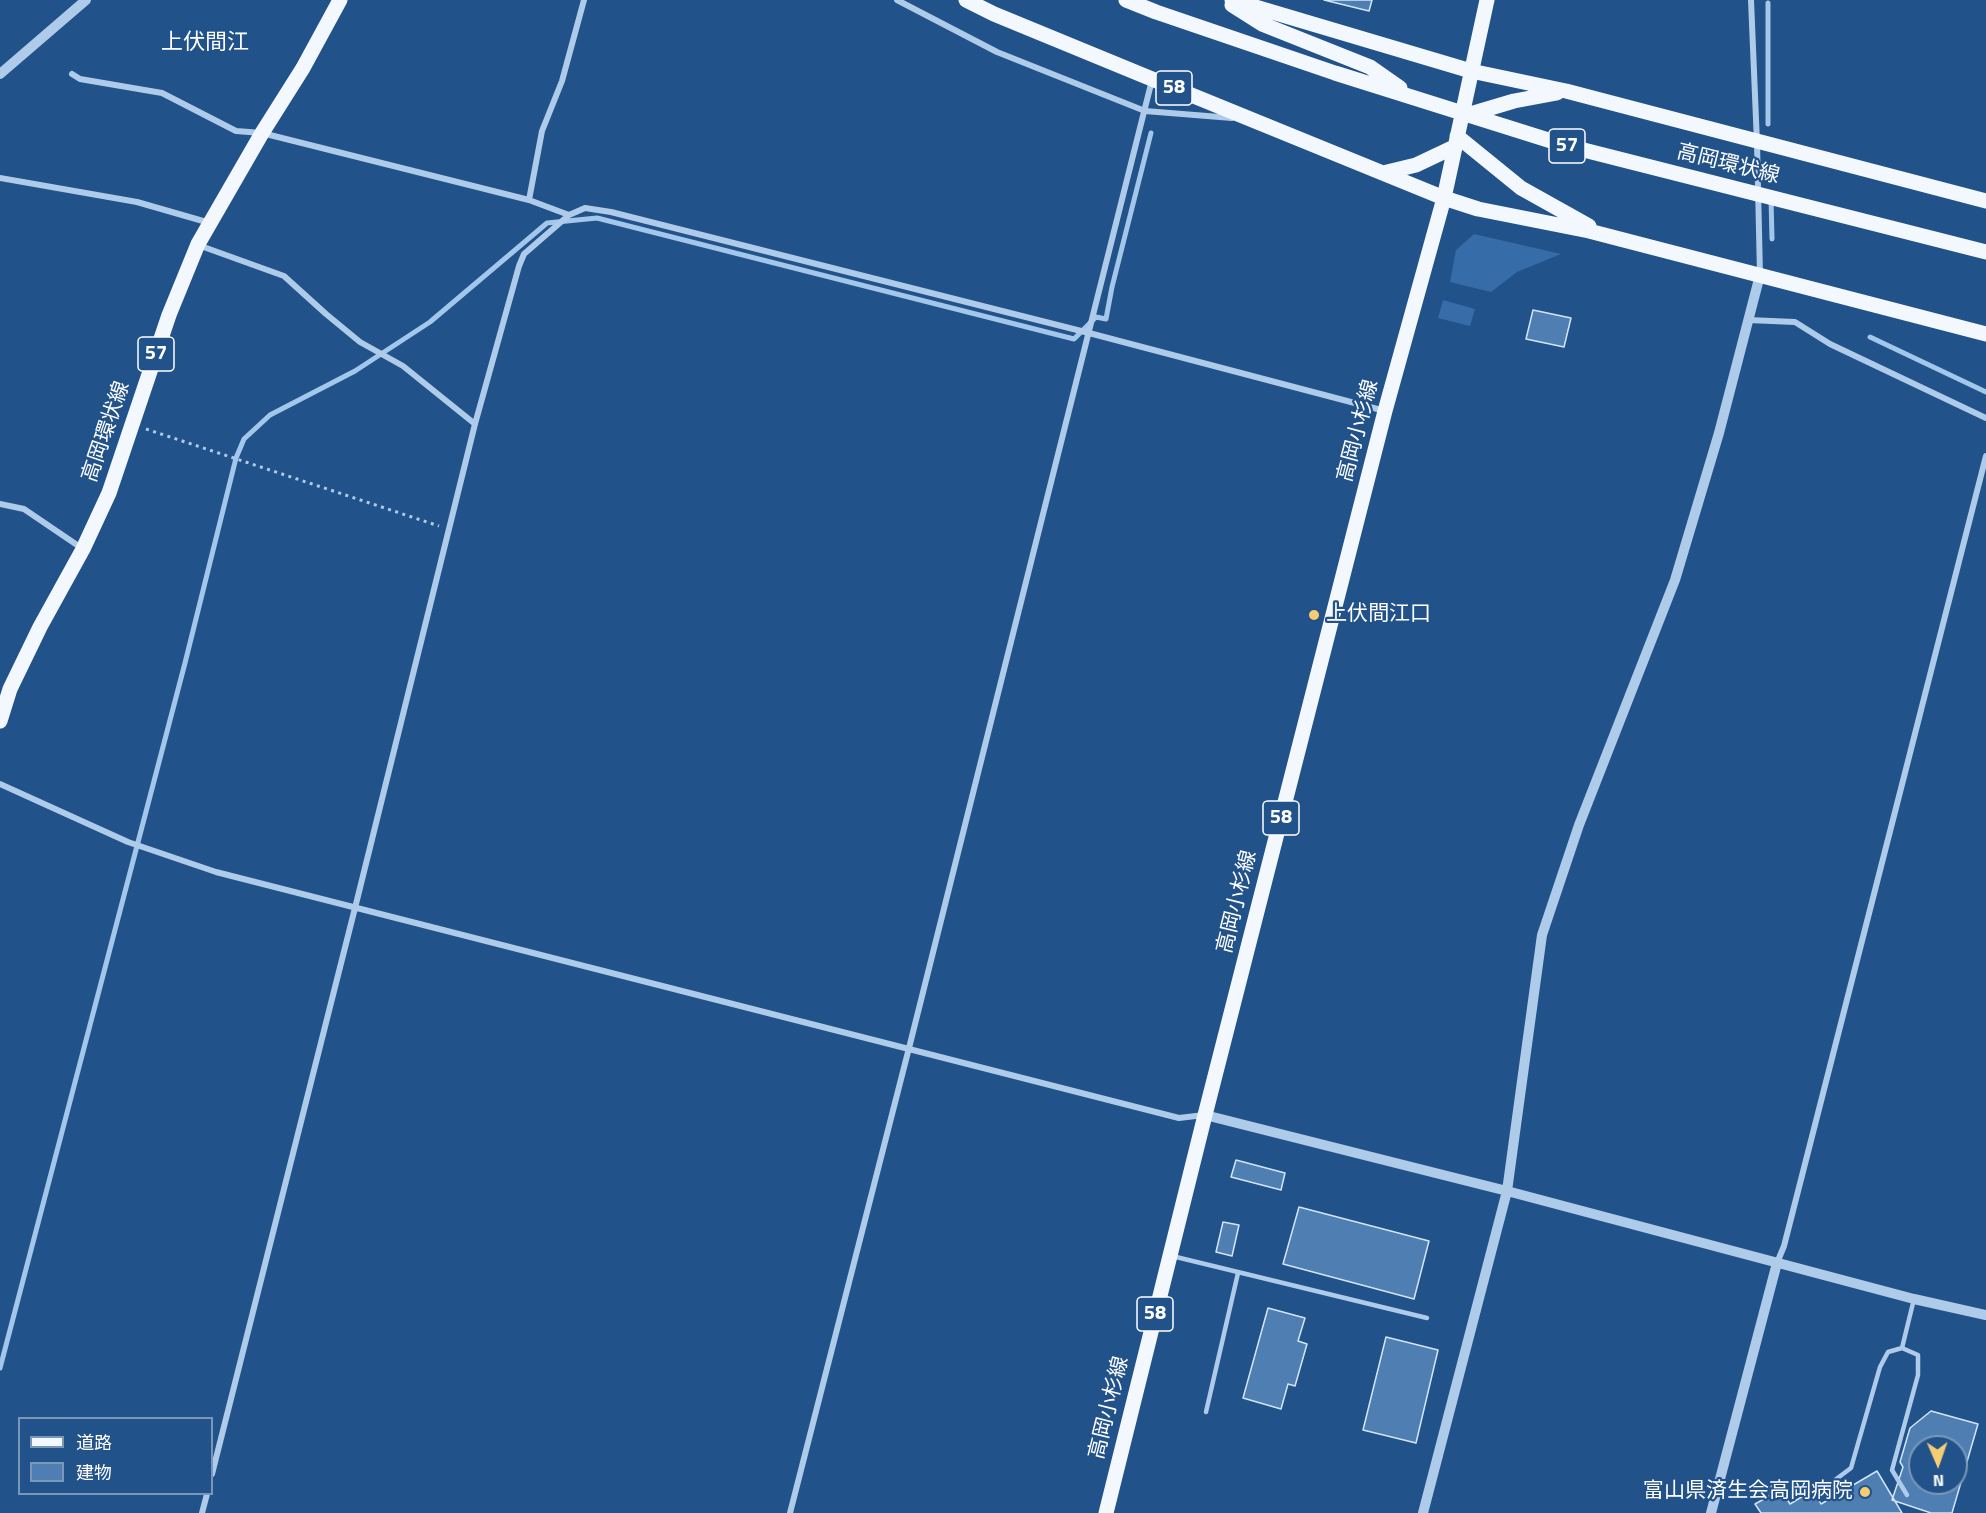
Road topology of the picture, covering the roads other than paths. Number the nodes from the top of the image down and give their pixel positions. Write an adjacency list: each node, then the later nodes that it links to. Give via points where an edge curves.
1 (86, 0): 14 (street)
2 (340, 0): 21 (main road, 高岡環状線 / 57)
3 (584, 0): 26 (street, via 562,81 542,131)
4 (897, 0): 18 (street, via 997,52)
5 (966, 0): 16 (main road, 58)
6 (1126, 0): 12 (main road, 高岡環状線 / 57)
7 (1132, 0): 12 (main road, 高岡環状線 / 57)
8 (1224, 0): 20 (main road, via 1262,24 1370,67)
9 (1232, 0): 13 (main road)
10 (1487, 0): 13 (main road)
11 (1751, 0): 22 (street)
12 (1156, 12): 32 (main road, 高岡環状線 / 57, via 1564,145)
13 (1471, 71): 17 (main road); 20 (main road)
14 (0, 74)
15 (72, 74): 21 (street, via 80,79 162,93 236,131)
16 (1152, 80): 18 (street); 19 (main road, 58)
17 (1566, 91): 20 (main road, via 1514,101); 22 (main road)
18 (1144, 111): 19 (street); 35 (street)
19 (1253, 119): 23 (main road, 58)
20 (1458, 132): 23 (main road, via 1416,165); 25 (main road); 30 (main road, via 1521,188)
21 (262, 133): 26 (street); 29 (main road, 高岡環状線 / 57)
22 (1757, 143): 27 (main road); 33 (street)
23 (1383, 173): 25 (main road, 58)
24 (0, 178): 29 (street, via 137,202)
25 (1444, 198): 30 (main road, via 1478,209); 37 (main road, 高岡小杉線 / 58)
26 (529, 200): 28 (street)
27 (1986, 201)
28 (568, 215): 35 (street, via 585,208 611,212); 39 (street, via 524,254)
29 (210, 223): 31 (main road, 高岡環状線 / 57)
30 (1605, 235): 33 (main road)
31 (198, 244): 39 (street, via 284,276 360,342 403,366); 42 (main road, 高岡環状線 / 57, via 169,315 109,493)
32 (1986, 252)
33 (1760, 275): 34 (street); 36 (main road)
34 (1748, 320): 38 (street, via 1796,322 1830,344); 48 (street, via 1675,580 1579,825 1542,935)
35 (1089, 333): 37 (street); 46 (street)
36 (1986, 334)
37 (1385, 411): 47 (main road, 高岡小杉線 / 58)
38 (1986, 418)
39 (475, 424): 45 (street)
40 (1986, 456): 50 (street)
41 (0, 504): 42 (street, via 24,509)
42 (83, 549): 43 (main road, 高岡環状線 / 57, via 10,689)
43 (0, 721)
44 (0, 784): 45 (street, via 128,842 216,872)
45 (355, 908): 46 (street); 57 (street)
46 (909, 1048): 47 (street, via 1179,1118); 62 (street)
47 (1205, 1115): 48 (street); 49 (main road, 高岡小杉線 / 58)
48 (1507, 1191): 50 (street); 64 (street)
49 (1170, 1255): 51 (lane); 63 (main road, 高岡小杉線 / 58)
50 (1777, 1263): 52 (street); 65 (street)
51 (1238, 1273): 54 (lane); 56 (lane)
52 (1914, 1299): 53 (street); 55 (lane)
53 (1986, 1315)
54 (1427, 1318)
55 (1902, 1348): 58 (lane, via 1887,1352 1851,1468); 60 (lane, via 1918,1355 1918,1375 1892,1470)
56 (1206, 1412)
57 (213, 1470)
58 (1835, 1480)
59 (207, 1495): 61 (street)
60 (1907, 1495)
61 (202, 1513)
62 (790, 1513)
63 (1106, 1513)
64 (1423, 1513)
65 (1711, 1513)

